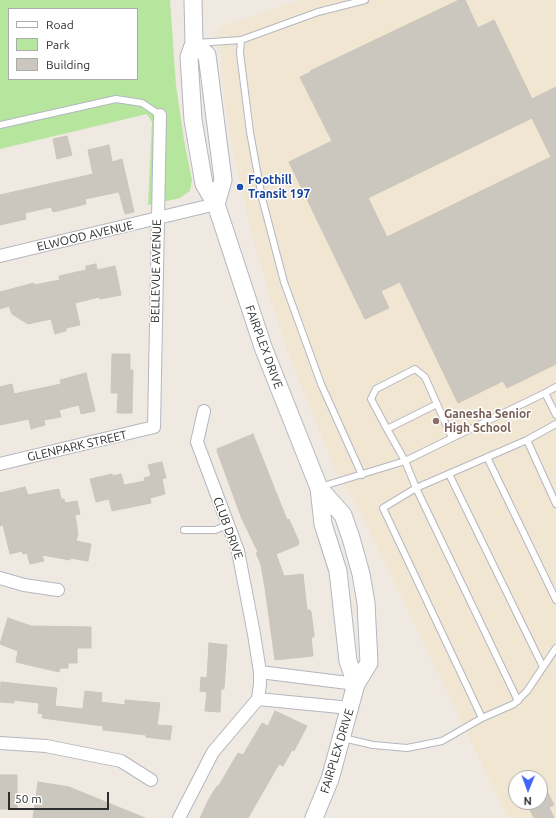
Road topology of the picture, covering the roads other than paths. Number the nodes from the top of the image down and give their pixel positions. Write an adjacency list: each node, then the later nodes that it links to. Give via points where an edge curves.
1 (193, 0): 4 (main road, FAIRPLEX DRIVE)
2 (365, 0): 3 (lane, via 318,12)
3 (241, 40): 4 (lane); 24 (lane, via 240,54 250,132 262,198 284,282 322,384)
4 (194, 43): 7 (main road, FAIRPLEX DRIVE, via 189,57 193,120 204,184)
5 (160, 116): 6 (lane, via 142,103 116,99); 8 (street, BELLEVUE AVENUE)
6 (0, 126)
7 (216, 204): 8 (street, ELWOOD AVENUE); 25 (main road, FAIRPLEX DRIVE, via 263,347)
8 (157, 219): 9 (street, ELWOOD AVENUE); 16 (street, BELLEVUE AVENUE)
9 (0, 256)
10 (556, 387): 11 (lane)
11 (545, 393): 14 (lane); 18 (lane)
12 (437, 404): 17 (lane); 17 (lane, via 425,377 415,369 376,389 371,400); 18 (lane)
13 (204, 411): 28 (street, CLUB DRIVE, via 197,442)
14 (556, 415)
15 (556, 424): 19 (lane)
16 (154, 427): 22 (street, GLENPARK STREET)
17 (387, 429): 21 (lane)
18 (452, 438): 21 (lane)
19 (527, 440): 20 (lane); 27 (lane)
20 (487, 457): 23 (lane); 32 (lane)
21 (405, 461): 24 (lane); 26 (lane)
22 (0, 464)
23 (449, 474): 26 (lane); 34 (lane)
24 (362, 475): 25 (lane)
25 (319, 488): 36 (main road, FAIRPLEX DRIVE, via 323,524 338,571 348,661); 36 (main road, FAIRPLEX DRIVE, via 343,515 361,574 366,603 369,663)
26 (416, 488): 38 (lane); 40 (lane, via 383,508)
27 (556, 504)
28 (228, 525): 29 (lane, via 215,530); 35 (street, CLUB DRIVE, via 238,551)
29 (184, 530)
30 (0, 578): 31 (street)
31 (58, 590)
32 (556, 600)
33 (556, 648): 34 (lane)
34 (543, 667): 38 (lane)
35 (260, 672): 36 (street); 37 (street, CLUB DRIVE)
36 (356, 684): 39 (main road, FAIRPLEX DRIVE)
37 (258, 699): 39 (street); 44 (street, via 214,752)
38 (518, 701): 40 (lane)
39 (350, 708): 41 (main road, FAIRPLEX DRIVE)
40 (482, 718): 41 (lane, via 442,741 407,748 373,745)
41 (343, 738): 45 (main road, FAIRPLEX DRIVE)
42 (0, 743): 43 (street, via 46,746 121,761)
43 (151, 780)
44 (179, 818)
45 (314, 818)

